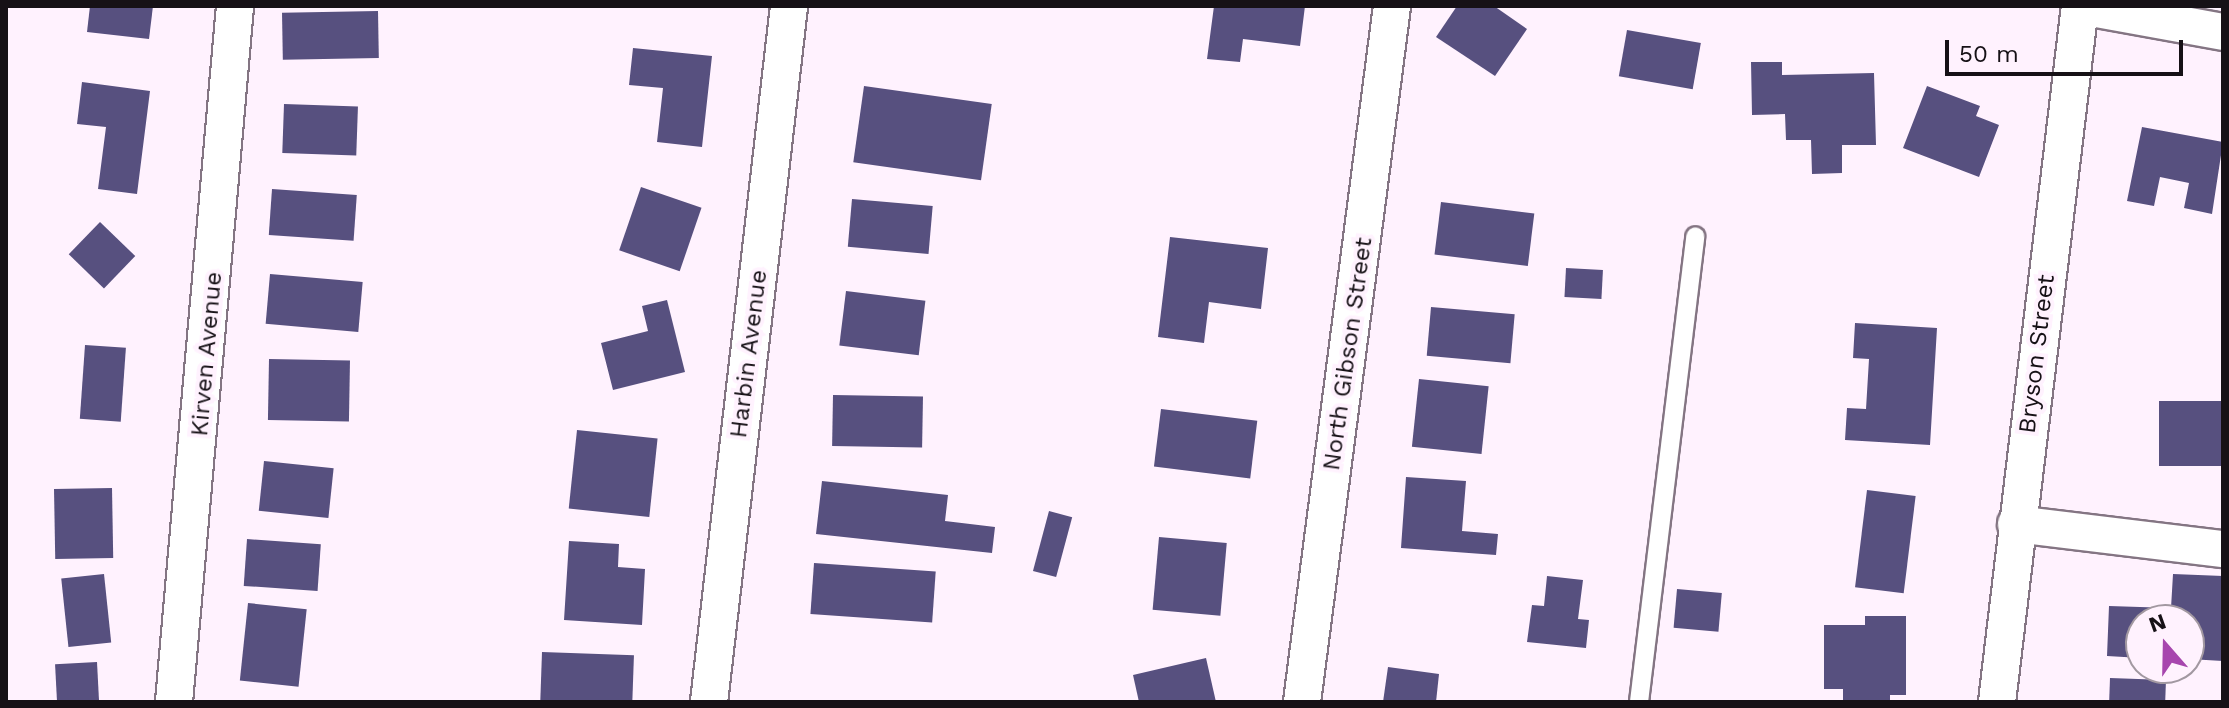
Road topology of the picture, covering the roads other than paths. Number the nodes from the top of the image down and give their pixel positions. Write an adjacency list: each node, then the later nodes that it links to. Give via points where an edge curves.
1 (235, 6): 9 (street, Kirven Avenue)
2 (789, 6): 10 (street, Harbin Avenue)
3 (1392, 6): 11 (street, North Gibson Street)
4 (2080, 6): 5 (street); 7 (street, Bryson Street)
5 (2223, 32)
6 (1695, 236): 12 (lane)
7 (2016, 524): 8 (street); 13 (street, Bryson Street)
8 (2223, 549)
9 (174, 702)
10 (709, 702)
11 (1302, 702)
12 (1639, 702)
13 (1997, 702)

